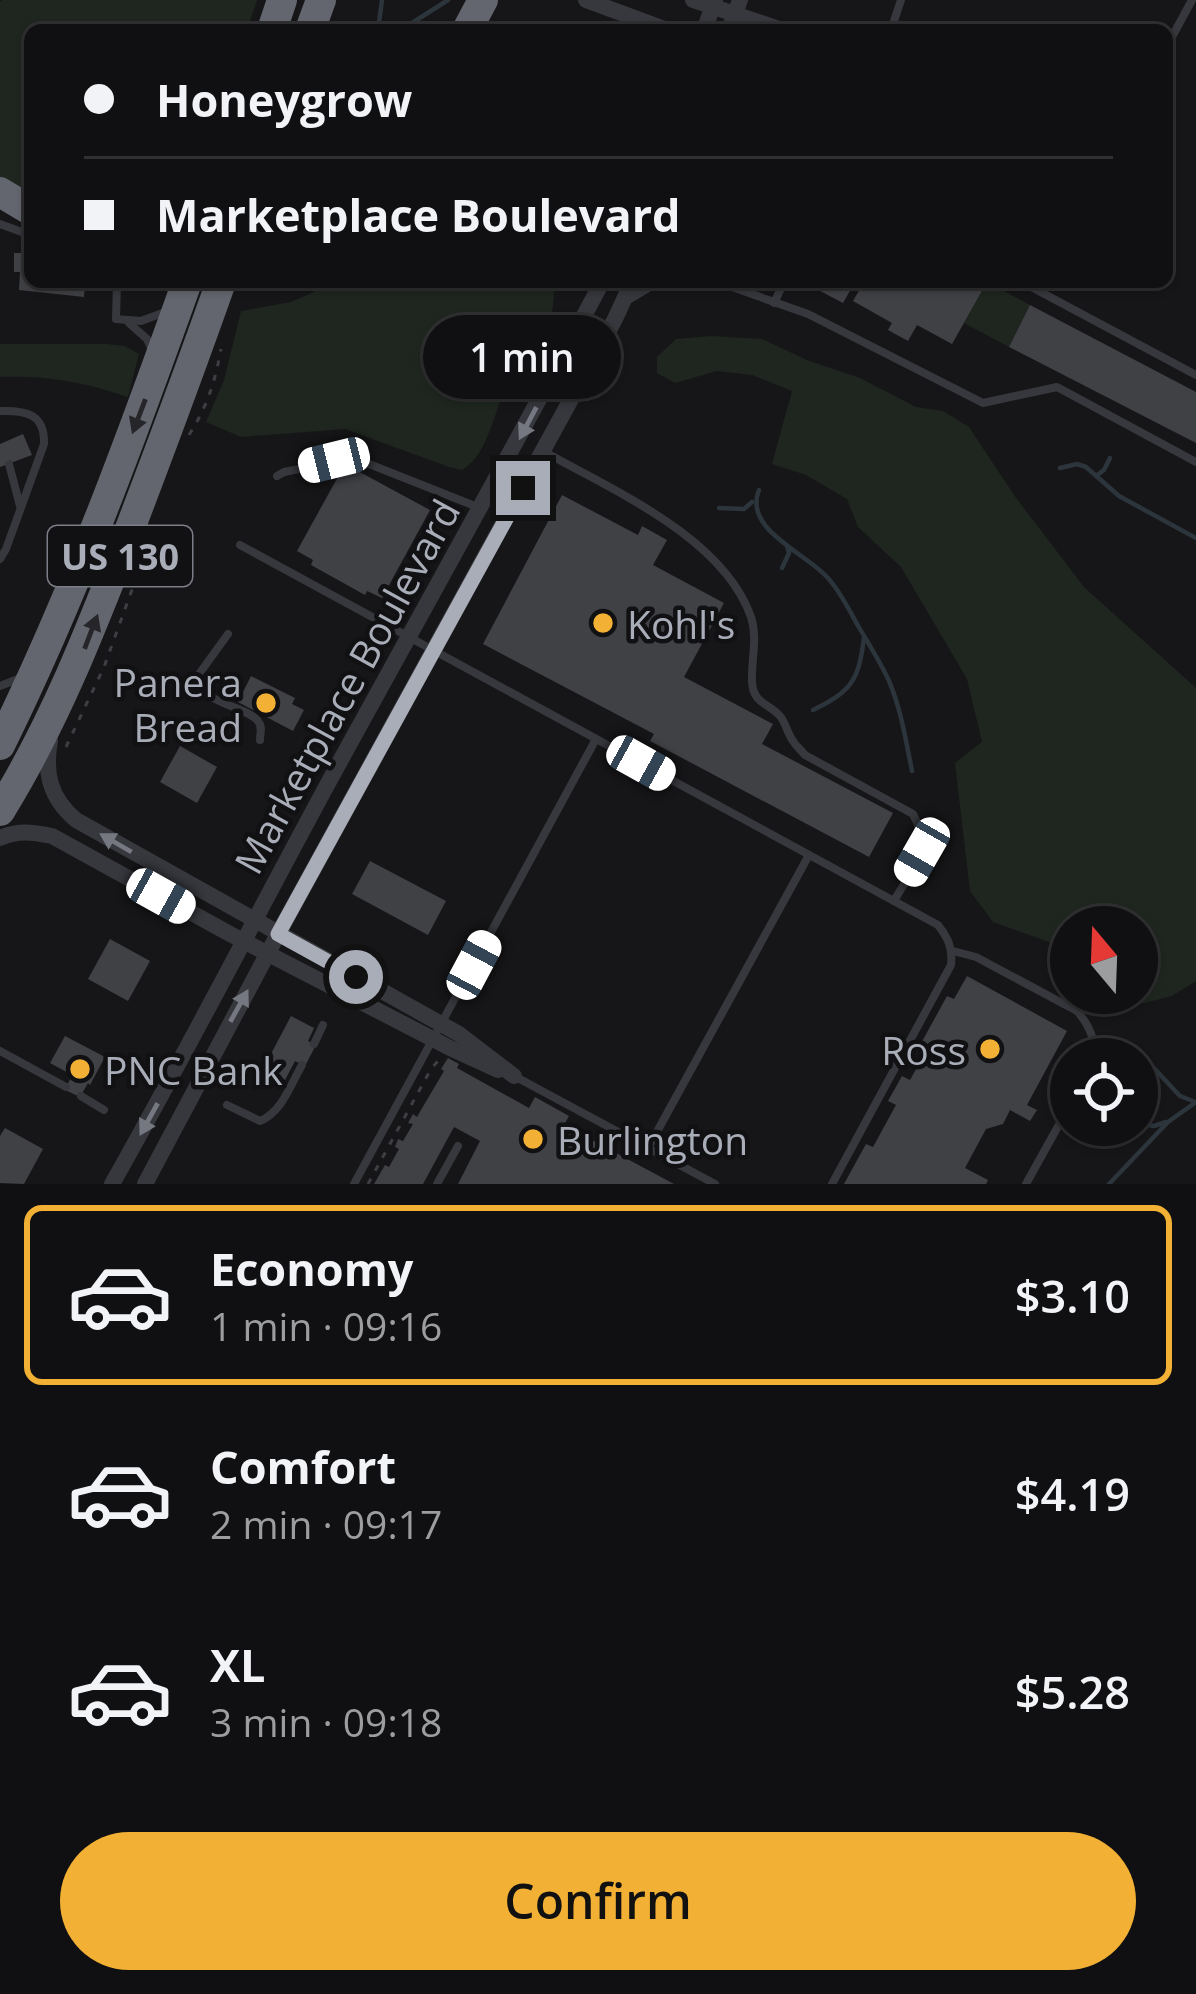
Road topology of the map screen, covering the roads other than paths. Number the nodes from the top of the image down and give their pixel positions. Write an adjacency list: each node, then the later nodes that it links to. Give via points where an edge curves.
1 (586, 0): 6 (street)
2 (693, 0): 4 (street)
3 (1192, 0): 7 (lane)
4 (714, 3): 5 (street)
5 (735, 15)
6 (651, 24)
7 (1173, 35)
8 (117, 288): 19 (lane, via 116,319)
9 (219, 288): 36 (highway, US 130, one-way to 9)
10 (599, 288): 28 (street, Marketplace Boulevard, one-way to 28)
11 (629, 288): 18 (street, Marketplace Boulevard)
12 (647, 288): 18 (lane)
13 (734, 288): 17 (lane)
14 (781, 288): 17 (lane)
15 (1041, 288): 21 (lane)
16 (182, 294): 19 (lane, via 151,318); 20 (highway, US 130)
17 (774, 303): 24 (lane, via 983,404 1057,387)
18 (620, 308): 23 (street, Marketplace Boulevard)
19 (128, 322): 20 (lane, via 147,339)
20 (157, 368): 34 (highway, US 130, one-way to 34)
21 (1196, 375)
22 (0, 411): 27 (lane, via 19,410 43,428)
23 (543, 451): 33 (street, Marketplace Boulevard); 43 (lane, via 676,526 708,555 749,613 758,700 784,720 805,754 913,814 922,852)
24 (1196, 462)
25 (9, 464): 27 (lane)
26 (277, 476): 28 (lane, via 354,458)
27 (20, 508): 30 (lane)
28 (482, 508): 32 (street, Marketplace Boulevard)
29 (240, 545): 32 (lane)
30 (0, 559)
31 (228, 634): 38 (lane, via 198,686 258,721)
32 (410, 636): 33 (lane); 44 (street, Marketplace Boulevard)
33 (434, 648): 37 (lane); 45 (street, Marketplace Boulevard)
34 (40, 665): 35 (lane); 39 (highway, US 130)
35 (0, 686)
36 (57, 704): 40 (highway, US 130); 44 (street, one-way to 36, via 64,809 47,772)
37 (596, 739): 42 (lane); 51 (lane)
38 (260, 740)
39 (0, 746)
40 (0, 811)
41 (0, 838): 46 (street, via 52,836)
42 (809, 855): 43 (lane); 62 (lane)
43 (894, 901): 47 (lane, via 938,925)
44 (254, 921): 45 (street); 46 (street, Marketplace Boulevard)
45 (278, 934): 48 (street, Marketplace Boulevard); 51 (street)
46 (244, 941): 48 (street); 63 (street, Marketplace Boulevard, one-way to 63)
47 (952, 952): 50 (lane, via 1077,1011); 68 (lane)
48 (268, 954): 51 (street); 64 (street, Marketplace Boulevard, one-way to 48)
49 (323, 1025): 52 (lane)
50 (1093, 1038)
51 (438, 1041): 55 (street, via 484,1051); 65 (lane)
52 (314, 1044)
53 (0, 1051): 56 (lane)
54 (302, 1064): 58 (lane, via 271,1116 260,1121)
55 (514, 1076): 62 (lane)
56 (66, 1088)
57 (81, 1096): 59 (lane)
58 (226, 1106)
59 (104, 1110)
60 (1050, 1141): 69 (lane)
61 (458, 1146): 66 (lane)
62 (648, 1148): 67 (lane)
63 (112, 1184)
64 (145, 1184)
65 (354, 1184)
66 (437, 1184)
67 (715, 1184)
68 (832, 1184)
69 (1026, 1184)

